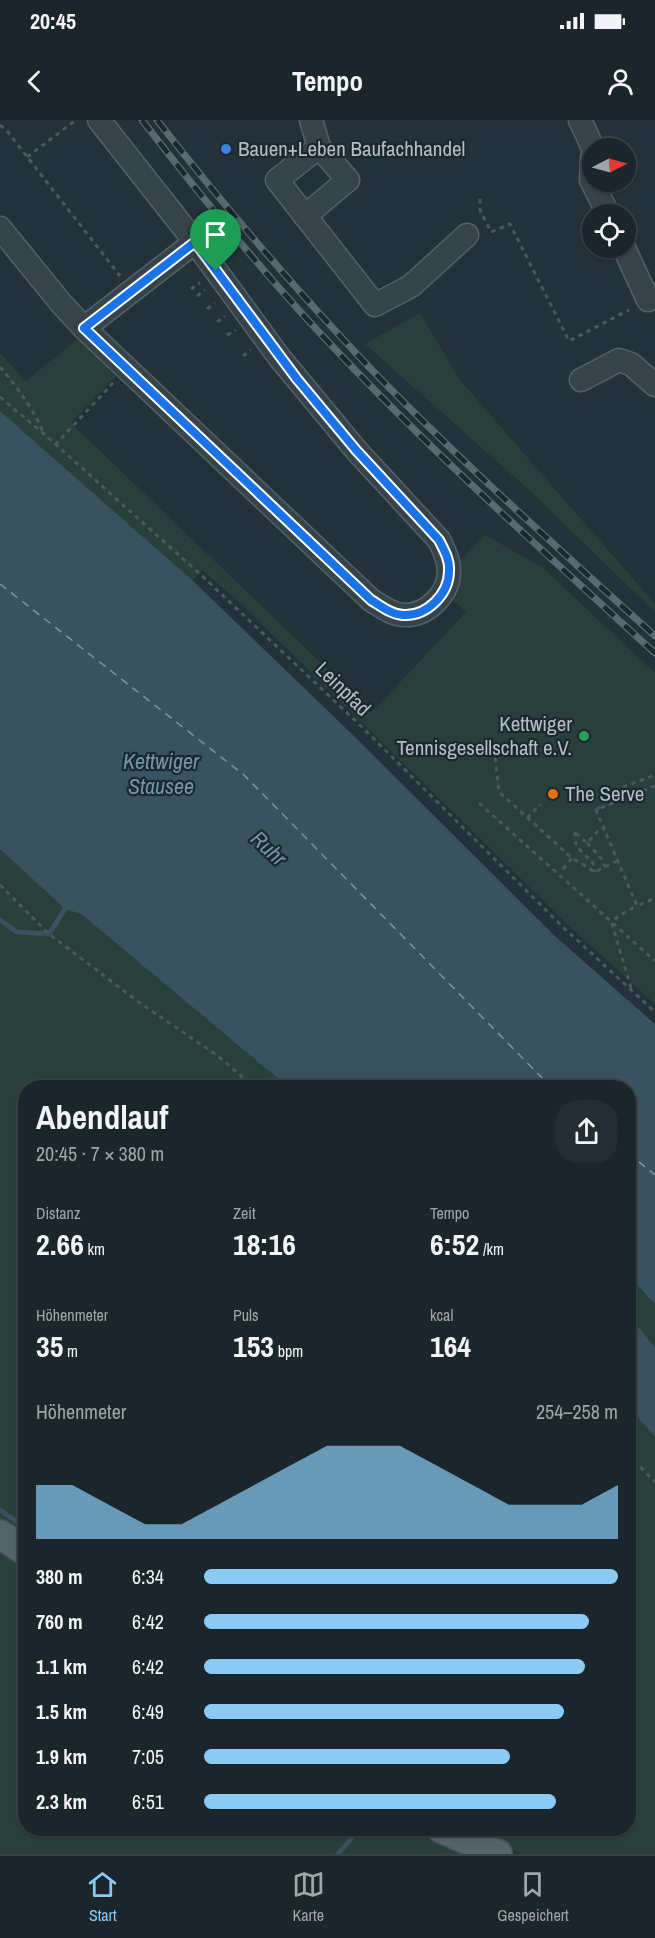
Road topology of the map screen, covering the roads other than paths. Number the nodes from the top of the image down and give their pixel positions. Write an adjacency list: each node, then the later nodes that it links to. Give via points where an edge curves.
1 (99, 120): 9 (street)
2 (311, 120): 5 (street)
3 (580, 120): 4 (street)
4 (588, 138)
5 (320, 147): 6 (street, via 348,180); 6 (street, via 277,180)
6 (305, 216): 8 (street, via 375,305 411,286)
7 (0, 228): 12 (street)
8 (467, 234)
9 (195, 242): 12 (street); 12 (street, via 297,379 439,540 450,572 440,598 424,612 394,614 371,600)
10 (629, 258): 11 (street)
11 (648, 300)
12 (84, 328)
13 (581, 380): 14 (street, via 619,360 631,364)
14 (655, 385)
15 (0, 1534): 16 (main road)
16 (18, 1546)
17 (458, 1836): 18 (main road)
18 (498, 1854)

